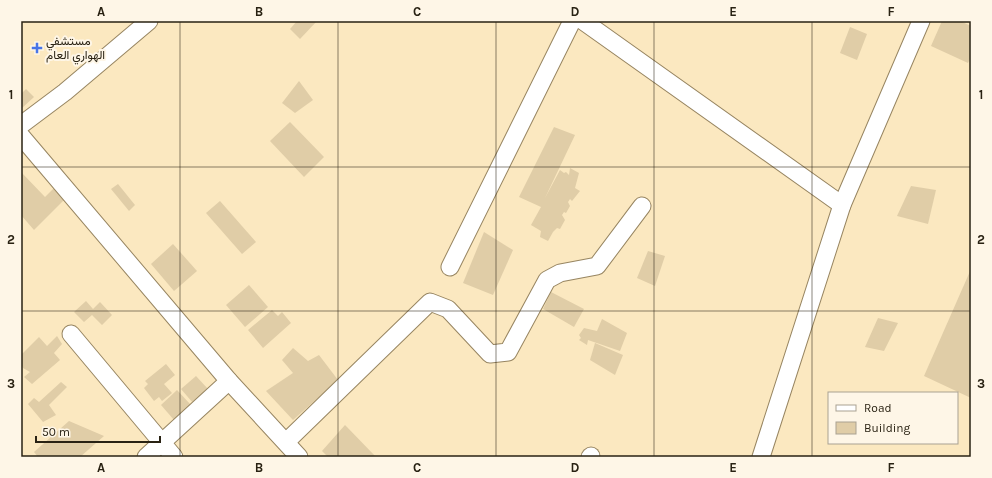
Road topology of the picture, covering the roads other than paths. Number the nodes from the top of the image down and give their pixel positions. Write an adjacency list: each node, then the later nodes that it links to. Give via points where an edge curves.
1 (148, 21): 5 (street, via 65,92)
2 (572, 21): 9 (street)
3 (582, 21): 7 (street)
4 (921, 21): 7 (street)
5 (21, 125)
6 (21, 136): 11 (street)
7 (842, 205): 17 (street)
8 (642, 206): 12 (street, via 597,266 560,273 547,280 508,352 490,354 448,309 430,302)
9 (450, 267)
10 (71, 334): 13 (street)
11 (229, 381): 12 (street); 13 (street)
12 (286, 442): 16 (street)
13 (161, 443): 14 (street); 15 (street)
14 (146, 457)
15 (174, 457)
16 (299, 457)
17 (761, 457)

